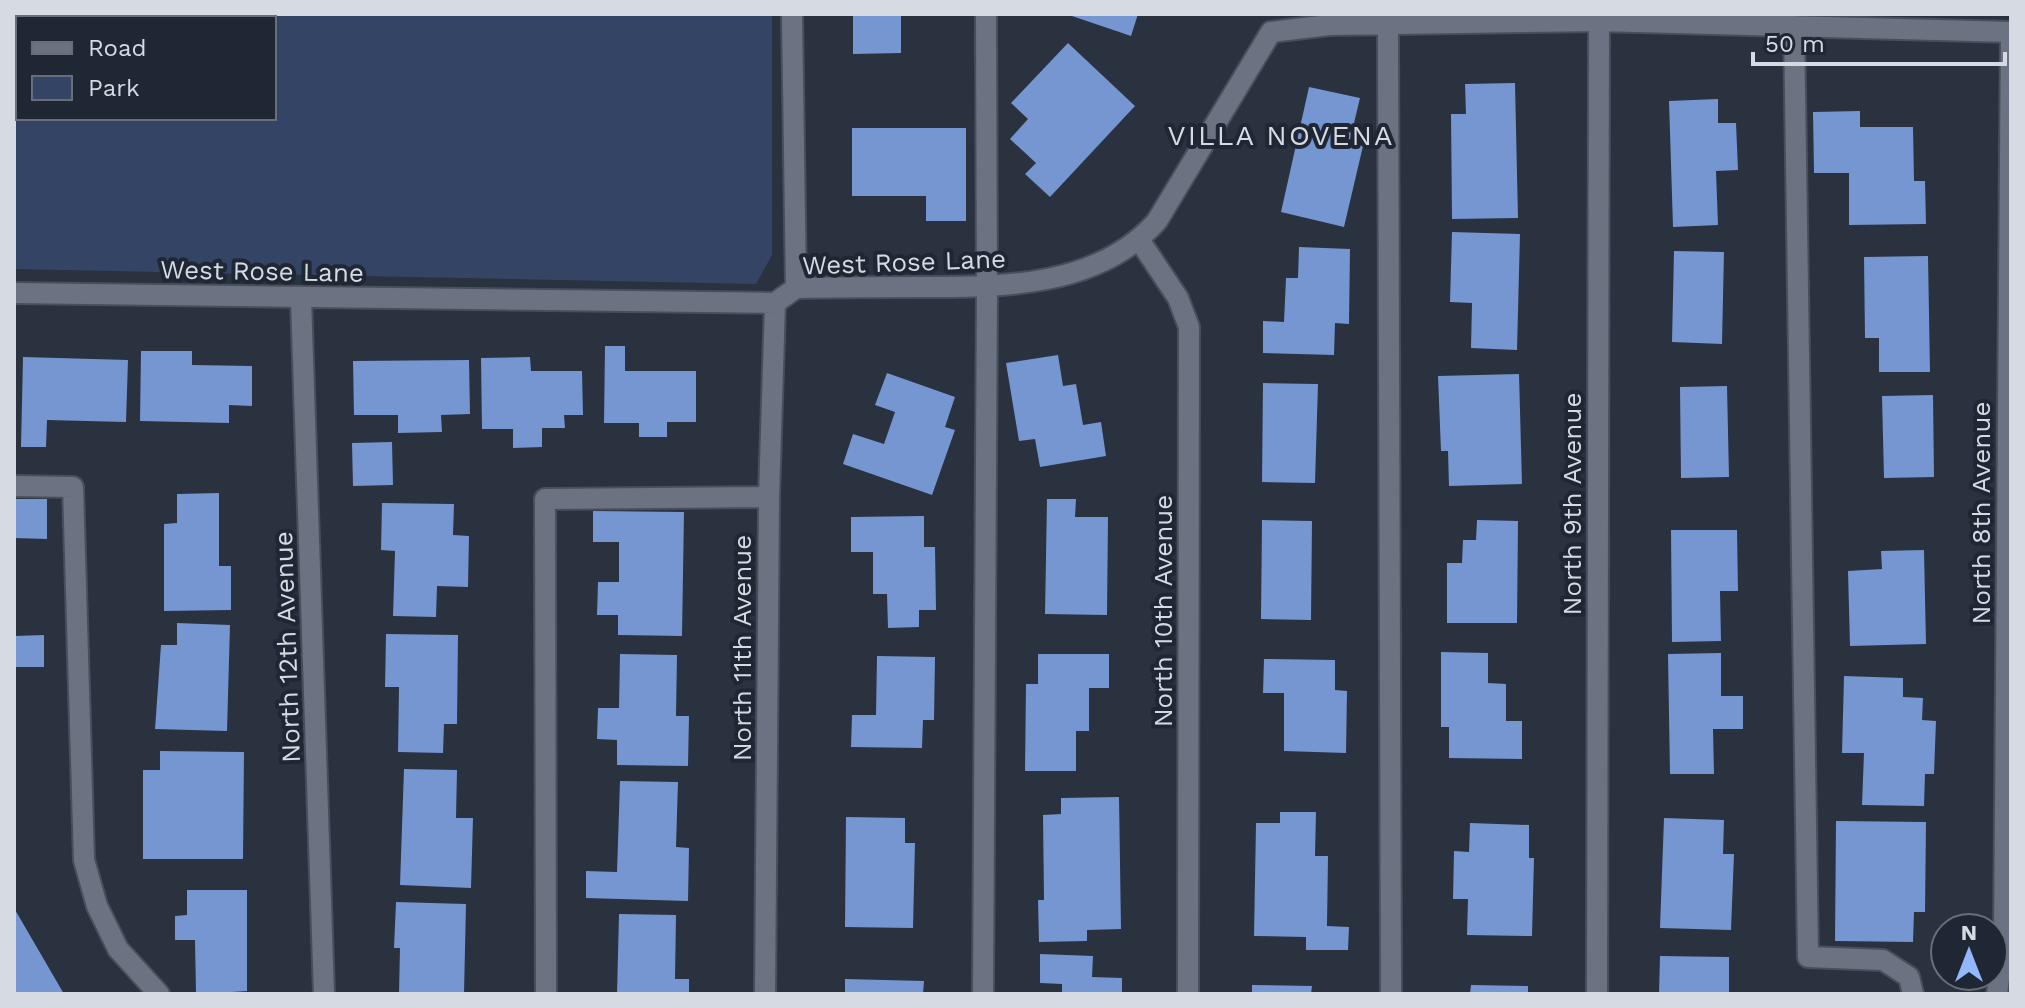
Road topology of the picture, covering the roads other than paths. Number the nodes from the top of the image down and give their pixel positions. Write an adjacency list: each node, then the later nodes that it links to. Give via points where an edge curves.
1 (792, 14): 8 (street)
2 (986, 14): 9 (street)
3 (1599, 18): 4 (street, West Rose Lane); 5 (street, West Rose Lane); 22 (street, North 9th Avenue)
4 (1388, 26): 7 (street, West Rose Lane, via 1329,25 1271,32); 21 (street)
5 (1794, 26): 6 (street, West Rose Lane); 23 (street, via 1808,957 1883,960 1909,977)
6 (2011, 32): 24 (street, North 8th Avenue, via 2004,941)
7 (1140, 241): 9 (street, West Rose Lane, via 1076,273); 20 (street, North 10th Avenue, via 1178,298 1189,327)
8 (796, 288): 9 (street, West Rose Lane); 12 (street, West Rose Lane)
9 (987, 288): 19 (street)
10 (14, 293): 11 (street, West Rose Lane)
11 (301, 299): 12 (street, West Rose Lane); 16 (street, North 12th Avenue)
12 (775, 303): 14 (street, North 11th Avenue)
13 (14, 486): 15 (street, via 73,487 84,860 97,906 118,949)
14 (769, 497): 17 (street, via 545,499); 18 (street, North 11th Avenue)
15 (159, 994)
16 (324, 994)
17 (546, 994)
18 (765, 994)
19 (983, 994)
20 (1188, 994)
21 (1391, 994)
22 (1597, 994)
23 (1913, 994)
24 (1997, 994)

